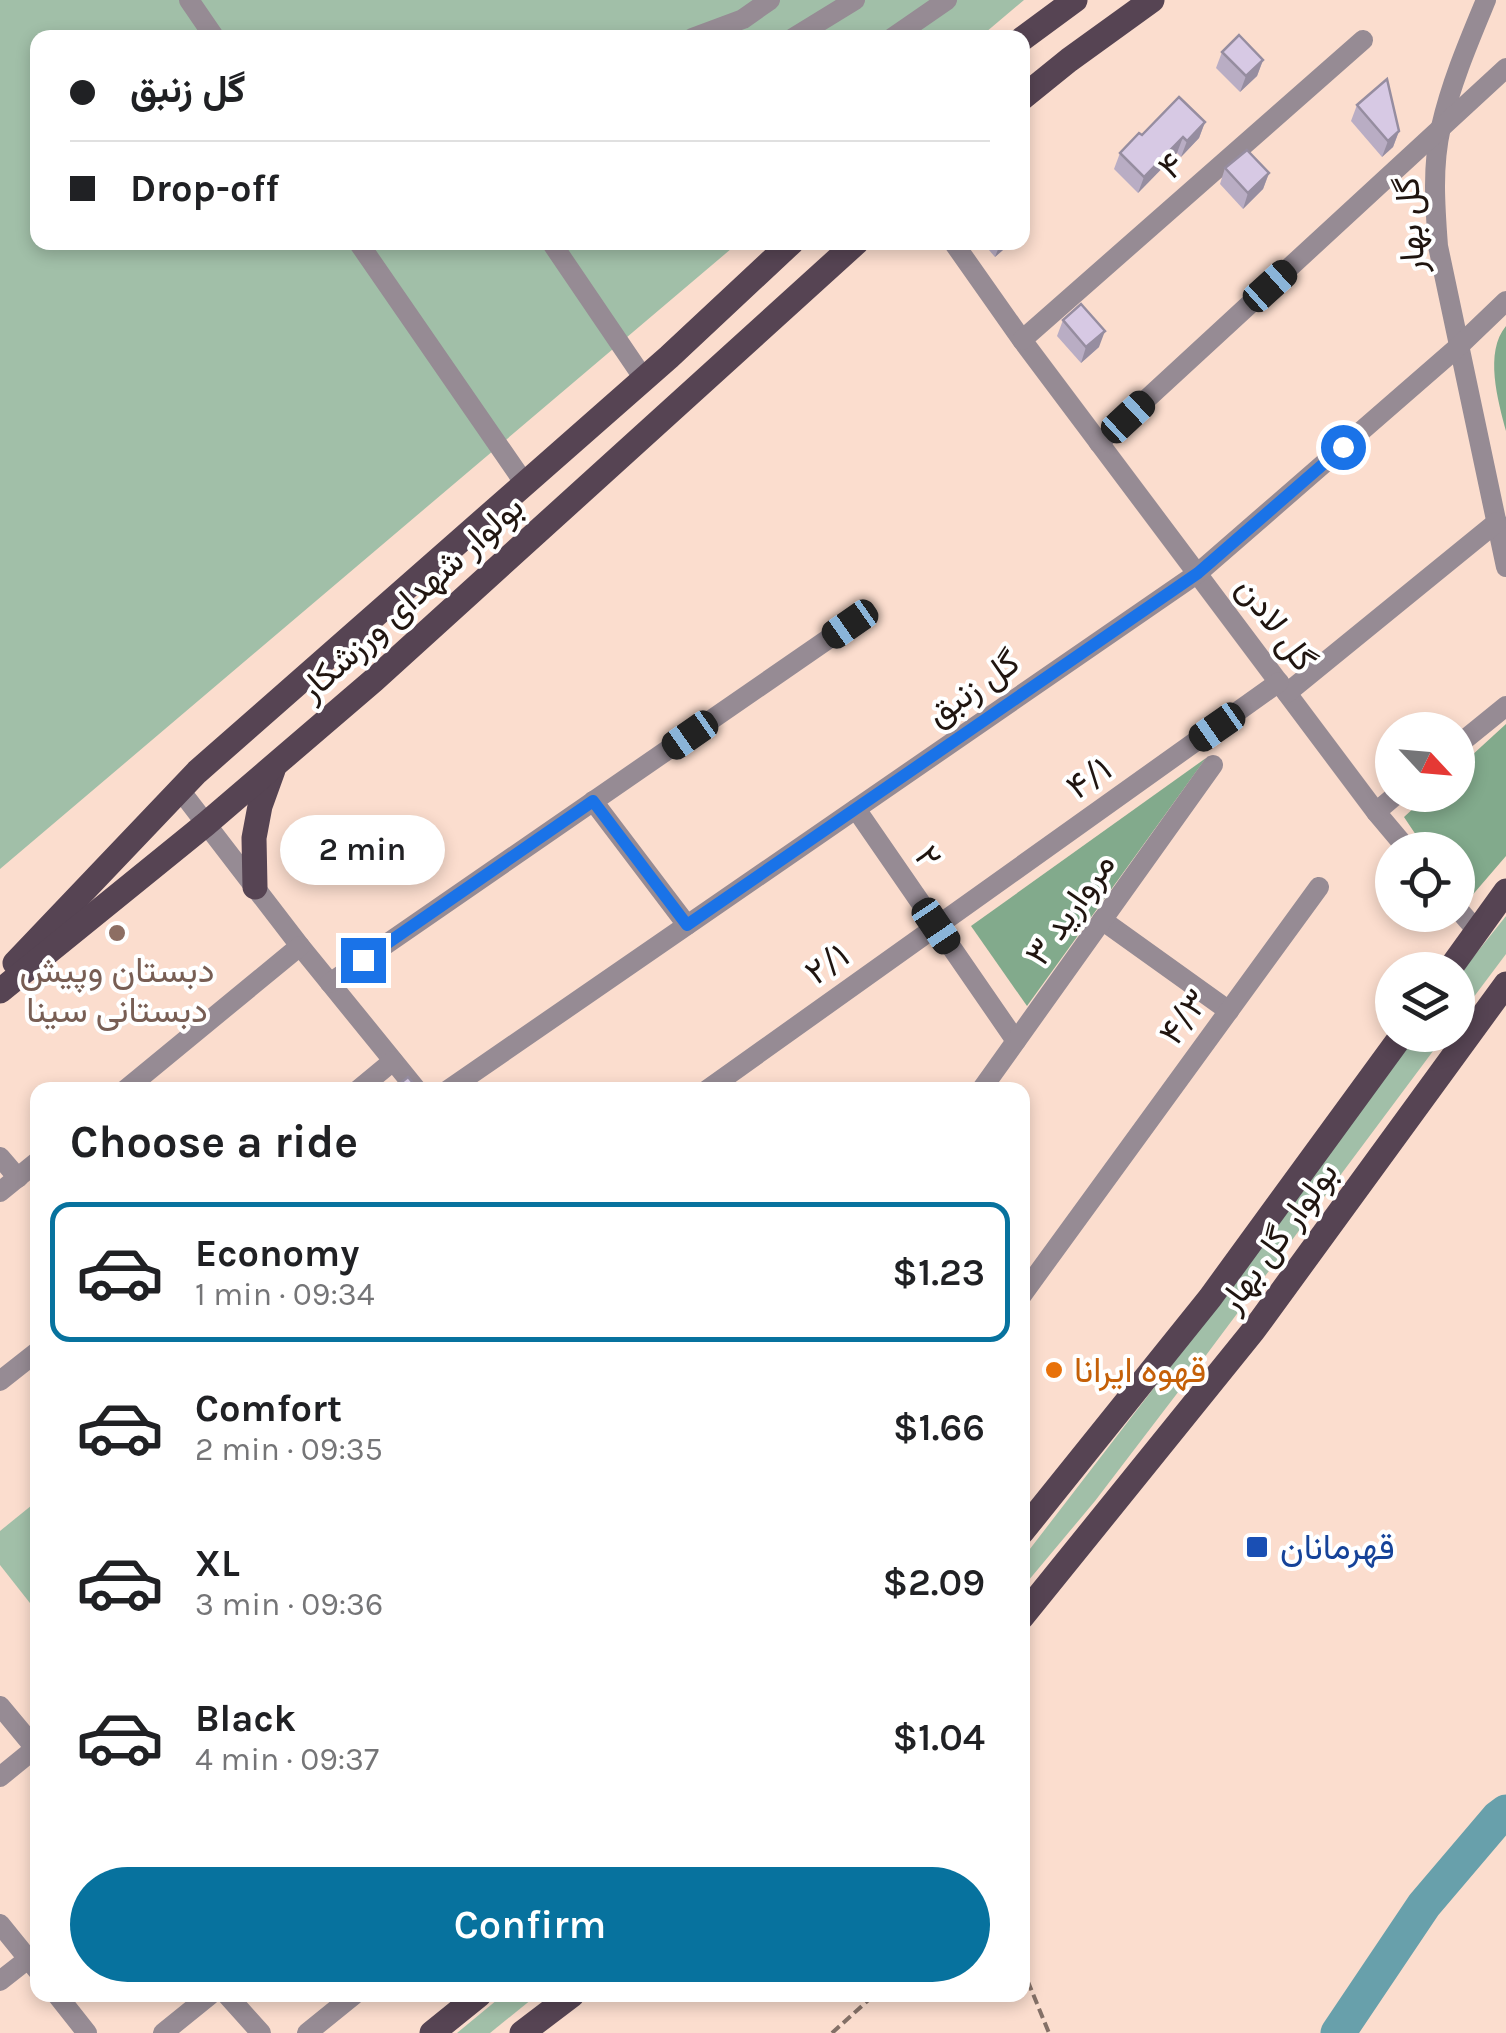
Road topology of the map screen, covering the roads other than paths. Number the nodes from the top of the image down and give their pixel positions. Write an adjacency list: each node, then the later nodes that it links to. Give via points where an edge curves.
1 (189, 0): 8 (street)
2 (770, 0): 9 (street)
3 (856, 0): 10 (street)
4 (947, 0): 11 (street)
5 (1075, 0): 12 (main road)
6 (1152, 0): 15 (main road)
7 (1486, 0): 16 (street, گل بهار)
8 (210, 30)
9 (713, 30)
10 (806, 30)
11 (904, 30)
12 (1030, 33)
13 (1363, 40): 23 (street, ۴)
14 (1506, 68): 16 (street)
15 (1030, 91)
16 (1440, 129): 24 (street, گل بهار, via 1438,246); 26 (street)
17 (363, 250): 27 (street)
18 (556, 250): 25 (street)
19 (783, 250): 25 (main road, بولوار شهدای ورزشکار)
20 (848, 250): 36 (main road, بولوار شهدای ورزشکار)
21 (959, 250): 23 (street, گل لادن)
22 (1506, 301): 24 (street, گل زنبق)
23 (1022, 340): 26 (street, گل لادن)
24 (1459, 346): 28 (street, گل بهار); 30 (street, گل زنبق)
25 (644, 379): 27 (main road, بولوار شهدای ورزشکار)
26 (1100, 444): 30 (street, گل لادن)
27 (524, 484): 37 (main road, بولوار شهدای ورزشکار)
28 (1500, 526): 29 (street, گل بهار); 32 (street)
29 (1506, 567)
30 (1198, 573): 32 (street, گل لادن); 39 (street, گل زنبق)
31 (850, 624): 38 (street)
32 (1284, 688): 40 (street, گل لادن); 49 (street, ۴/۱)
33 (1506, 706): 34 (street)
34 (1475, 731)
35 (1212, 765): 47 (street, مروارید ۳)
36 (274, 766): 42 (main road, بولوار شهدای ورزشکار); 44 (main road, via 254,838)
37 (180, 790): 42 (street); 54 (main road, بولوار شهدای ورزشکار)
38 (593, 801): 48 (street); 55 (street)
39 (856, 809): 48 (street, گل زنبق); 49 (street, ۲)
40 (1375, 811)
41 (1376, 812): 43 (street, گل لادن)
42 (206, 824): 44 (street); 57 (main road, بولوار شهدای ورزشکار)
43 (1393, 832)
44 (255, 887): 52 (street)
45 (1319, 887): 58 (street, ۴/۳)
46 (1506, 892): 51 (main road)
47 (1102, 920): 58 (street); 59 (street, مروارید ۳)
48 (687, 925): 65 (street, گل زنبق)
49 (936, 926): 59 (street, ۲); 66 (street, ۲/۱)
50 (1475, 929): 51 (street)
51 (1477, 932): 53 (main road)
52 (300, 946): 55 (street); 62 (street)
53 (1462, 952)
54 (0, 980)
55 (330, 983): 61 (street)
56 (1506, 984): 76 (main road, بولوار گل بهار, via 1253,1331)
57 (0, 991)
58 (1228, 1011): 72 (street, ۴/۳)
59 (1016, 1041): 67 (street, مروارید ۳)
60 (1390, 1052): 75 (main road, بولوار گل بهار, via 1210,1298)
61 (393, 1061): 63 (street); 64 (street)
62 (134, 1082)
63 (368, 1082)
64 (410, 1082)
65 (460, 1082)
66 (717, 1082)
67 (987, 1082)
68 (0, 1156): 70 (street)
69 (30, 1168): 70 (street)
70 (18, 1178): 71 (street)
71 (0, 1192)
72 (1030, 1284)
73 (30, 1357): 74 (street)
74 (0, 1381)
75 (1030, 1522)
76 (1030, 1607)
77 (0, 1706): 78 (street)
78 (30, 1740)
79 (30, 1752): 80 (street)
80 (0, 1777)
81 (0, 1924): 82 (street)
82 (30, 1961)
83 (30, 1966): 84 (street)
84 (0, 1981)
85 (63, 2002): 91 (street)
86 (202, 2002): 92 (street)
87 (234, 2002): 93 (street)
88 (345, 2002): 94 (street)
89 (470, 2002): 95 (main road)
90 (563, 2002): 96 (main road)
91 (88, 2033)
92 (164, 2033)
93 (261, 2033)
94 (307, 2033)
95 (432, 2033)
96 (522, 2033)

